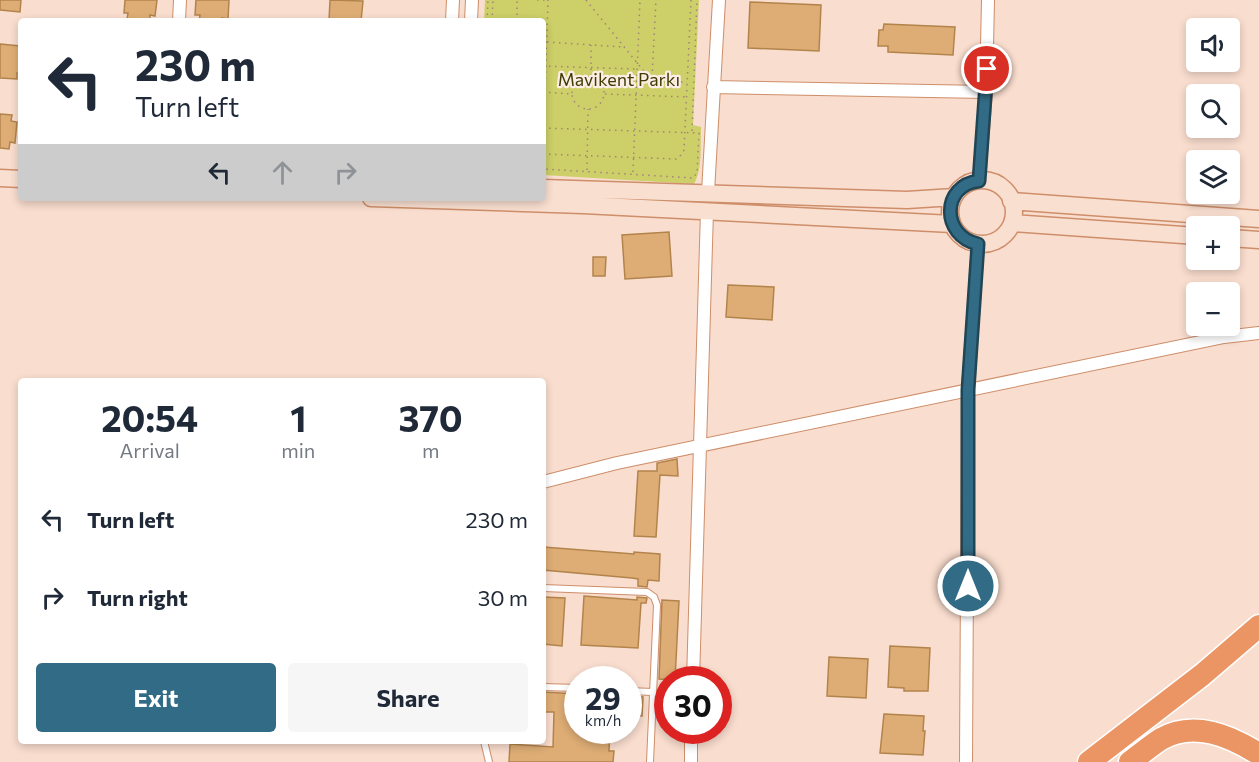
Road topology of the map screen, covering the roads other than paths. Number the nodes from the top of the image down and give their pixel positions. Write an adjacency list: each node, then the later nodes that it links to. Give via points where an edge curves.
1 (180, 0): 6 (street)
2 (453, 0): 7 (street)
3 (472, 0): 8 (street)
4 (719, 0): 9 (street)
5 (988, 0): 10 (street)
6 (179, 18)
7 (453, 18)
8 (471, 18)
9 (713, 87): 10 (street); 15 (street)
10 (986, 92): 13 (street)
11 (0, 178): 12 (main road)
12 (18, 179)
13 (979, 181): 16 (main road, via 964,186); 18 (main road, via 1003,188)
14 (546, 188): 15 (main road)
15 (708, 192): 16 (main road, via 907,200)
16 (954, 197): 22 (main road)
17 (504, 201): 19 (main road)
18 (1011, 201): 20 (main road); 21 (main road)
19 (707, 211): 22 (main road); 29 (street)
20 (1254, 216)
21 (1012, 223): 23 (main road); 26 (main road, via 997,240)
22 (952, 224): 26 (main road, via 966,240)
23 (1186, 235)
24 (1240, 239): 25 (main road)
25 (1259, 240)
26 (978, 244): 28 (street)
27 (1259, 333): 28 (street)
28 (968, 390): 29 (street); 44 (street)
29 (700, 446): 30 (street); 33 (street)
30 (546, 481)
31 (546, 588): 37 (lane, via 651,594 657,605)
32 (1259, 626): 45 (highway)
33 (693, 666)
34 (546, 687): 35 (lane)
35 (564, 688)
36 (642, 691): 37 (lane)
37 (653, 692): 42 (lane)
38 (485, 744): 41 (lane)
39 (692, 744): 43 (street)
40 (1259, 754): 46 (highway, via 1214,732 1185,731 1162,738)
41 (489, 762)
42 (650, 762)
43 (691, 762)
44 (966, 762)
45 (1089, 762)
46 (1130, 762)

